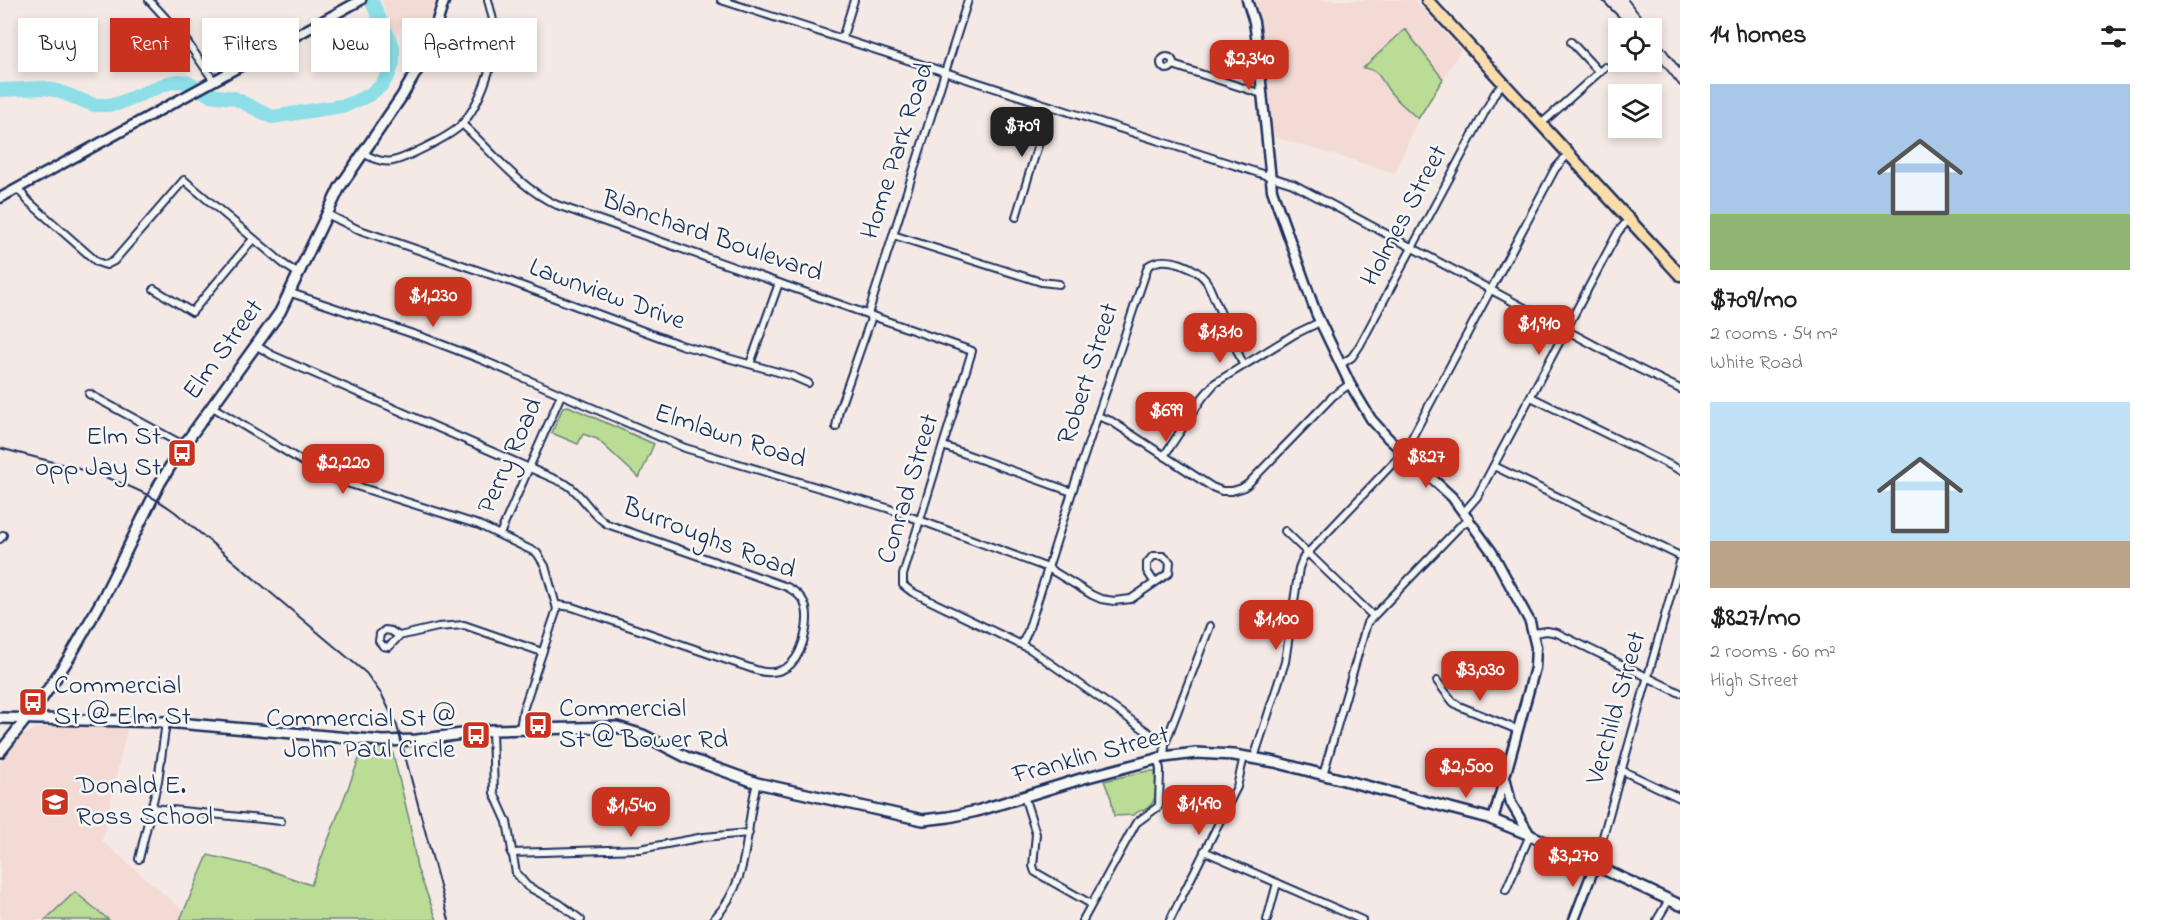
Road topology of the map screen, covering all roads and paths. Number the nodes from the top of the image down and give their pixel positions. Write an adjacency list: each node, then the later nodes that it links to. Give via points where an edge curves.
1 (149, 0): 15 (street, via 185,39)
2 (361, 0): 15 (street)
3 (444, 0): 20 (main road, Elm Street, via 419,67)
4 (488, 0): 18 (street, via 494,28 493,52 477,100)
5 (721, 0): 10 (street)
6 (854, 0): 10 (street)
7 (968, 0): 13 (street, Home Park Road)
8 (1247, 0): 16 (street)
9 (1427, 0): 14 (main road)
10 (842, 39): 13 (street)
11 (1571, 42): 19 (street, via 1602,70)
12 (1173, 65): 16 (street)
13 (945, 72): 17 (street); 28 (street, Home Park Road)
14 (1503, 82): 19 (main road); 30 (street, Holmes Street)
15 (210, 83): 23 (street)
16 (1263, 94): 22 (street)
17 (1050, 106): 22 (street); 26 (street)
18 (462, 124): 20 (street, via 444,138 395,161 380,162); 33 (street, Blanchard Boulevard, via 522,184 551,202)
19 (1541, 124): 21 (main road)
20 (363, 153): 25 (main road, Elm Street)
21 (1569, 153): 27 (main road); 36 (street, via 1555,169)
22 (1270, 177): 30 (street, via 1297,186); 39 (street)
23 (18, 189): 24 (street); 29 (street, via 97,262 106,265 114,261 184,180)
24 (0, 198)
25 (327, 214): 31 (main road, Elm Street); 43 (street, Lawnview Drive, via 357,229 681,345)
26 (1016, 217)
27 (1629, 219): 32 (main road); 40 (street, via 1618,232)
28 (893, 235): 34 (street, via 1041,282); 38 (street, Home Park Road)
29 (253, 239): 31 (street); 35 (street, via 192,312)
30 (1412, 248): 36 (street); 45 (street, Holmes Street, via 1358,349)
31 (299, 274): 37 (main road, Elm Street)
32 (1680, 275)
33 (779, 283): 38 (street, Blanchard Boulevard); 43 (street)
34 (1059, 284)
35 (154, 289)
36 (1491, 290): 40 (street); 57 (street)
37 (291, 293): 41 (main road, Elm Street); 50 (street, Elmlawn Road, via 425,338)
38 (870, 315): 42 (street, Blanchard Boulevard); 54 (street, Home Park Road)
39 (1320, 322): 44 (street); 45 (street)
40 (1566, 330): 48 (street); 51 (street)
41 (256, 346): 52 (main road, Elm Street); 60 (street, Burroughs Road)
42 (972, 351): 56 (street, Conrad Street)
43 (750, 364): 46 (street, Lawnview Drive)
44 (1243, 364): 53 (street, Robert Street, via 1205,278 1193,269 1156,261 1145,271); 58 (street, via 1208,390)
45 (1340, 365): 47 (street)
46 (808, 383)
47 (1350, 384): 57 (street, via 1371,418); 58 (street, via 1333,396 1239,490 1217,489)
48 (1680, 389)
49 (89, 394): 55 (street)
50 (561, 395): 60 (street, Perry Road); 64 (street, Elmlawn Road, via 691,450)
51 (1531, 397): 59 (street); 61 (street)
52 (211, 406): 55 (main road, Elm Street); 66 (street, via 328,477)
53 (1097, 416): 58 (street); 62 (street, Robert Street)
54 (836, 427)
55 (183, 445): 83 (main road, Elm Street, via 84,633)
56 (943, 446): 62 (street); 64 (street, Conrad Street)
57 (1403, 451): 63 (street, via 1442,486); 67 (street)
58 (1164, 456)
59 (1494, 466): 63 (street); 68 (street)
60 (530, 468): 66 (street, Perry Road); 72 (street, Burroughs Road, via 574,489 607,524 787,587 803,600 808,619 793,661 780,670 764,672 572,607)
61 (1680, 470)
62 (1072, 492): 70 (street, Robert Street)
63 (1467, 516): 73 (street); 75 (street, via 1513,588)
64 (921, 520): 70 (street, Elmlawn Road); 77 (street, Conrad Street, via 903,578 905,587)
65 (1285, 531): 67 (street)
66 (500, 534): 72 (street, via 539,555)
67 (1307, 552): 73 (street); 92 (street, via 1299,568 1286,662)
68 (1680, 556)
69 (1680, 562): 79 (street, Verchild Street)
70 (1048, 567): 71 (street, Elmlawn Road, via 1092,595 1110,601 1135,597); 77 (street, Robert Street)
71 (1154, 582): 71 (street, via 1147,563 1153,556 1163,556 1170,562 1170,571)
72 (557, 606): 78 (street)
73 (1373, 616): 94 (street, via 1362,633)
74 (1210, 626): 88 (street)
75 (1534, 633): 79 (street, via 1557,633); 87 (street, via 1536,662)
76 (399, 636): 78 (street, via 464,625)
77 (1022, 644): 88 (street, Conrad Street)
78 (542, 651): 85 (street)
79 (1647, 677): 81 (street); 93 (street, Verchild Street)
80 (1437, 681): 87 (street, via 1459,706)
81 (1680, 693)
82 (0, 718): 83 (main road, Franklin Street)
83 (27, 719): 84 (main road, Franklin Street); 89 (main road, Elm Street)
84 (166, 722): 86 (main road, Franklin Street, via 384,741); 99 (street)
85 (520, 729): 86 (main road, Franklin Street); 96 (main road, Franklin Street, via 623,728 688,758)
86 (492, 730): 105 (street, via 494,793 506,818)
87 (1518, 730): 95 (street)
88 (1165, 744): 91 (street)
89 (0, 752)
90 (1244, 756): 91 (main road, Franklin Street, via 1196,753); 92 (main road, Franklin Street); 104 (street, via 1238,783)
91 (1161, 758): 97 (main road, Franklin Street); 111 (street, via 1159,806 1136,823)
92 (1254, 758): 94 (main road, Franklin Street)
93 (1621, 770): 98 (street); 107 (street, Verchild Street)
94 (1323, 775): 100 (main road, Franklin Street)
95 (1506, 777): 100 (street); 103 (street, via 1509,799)
96 (757, 783): 97 (main road, Franklin Street, via 918,819 956,816); 102 (street)
97 (1024, 796): 111 (street, via 1036,834 1035,872)
98 (1680, 798)
99 (152, 808): 101 (street); 106 (street)
100 (1493, 820): 103 (main road, Franklin Street)
101 (281, 821)
102 (749, 833): 105 (street, via 646,849); 114 (street, via 737,882)
103 (1530, 835): 107 (main road, Franklin Street); 109 (street)
104 (1204, 851): 108 (street); 116 (street)
105 (511, 853): 113 (street, via 516,873 524,884)
106 (139, 859)
107 (1595, 864): 110 (main road, Franklin Street); 119 (street)
108 (1276, 883): 117 (street); 118 (street)
109 (1506, 890)
110 (1670, 900): 112 (main road, Franklin Street); 120 (street)
111 (1091, 904): 115 (street)
112 (1680, 905)
113 (581, 920)
114 (713, 920)
115 (1083, 920)
116 (1170, 920)
117 (1267, 920)
118 (1362, 920)
119 (1574, 920)
120 (1657, 920)

